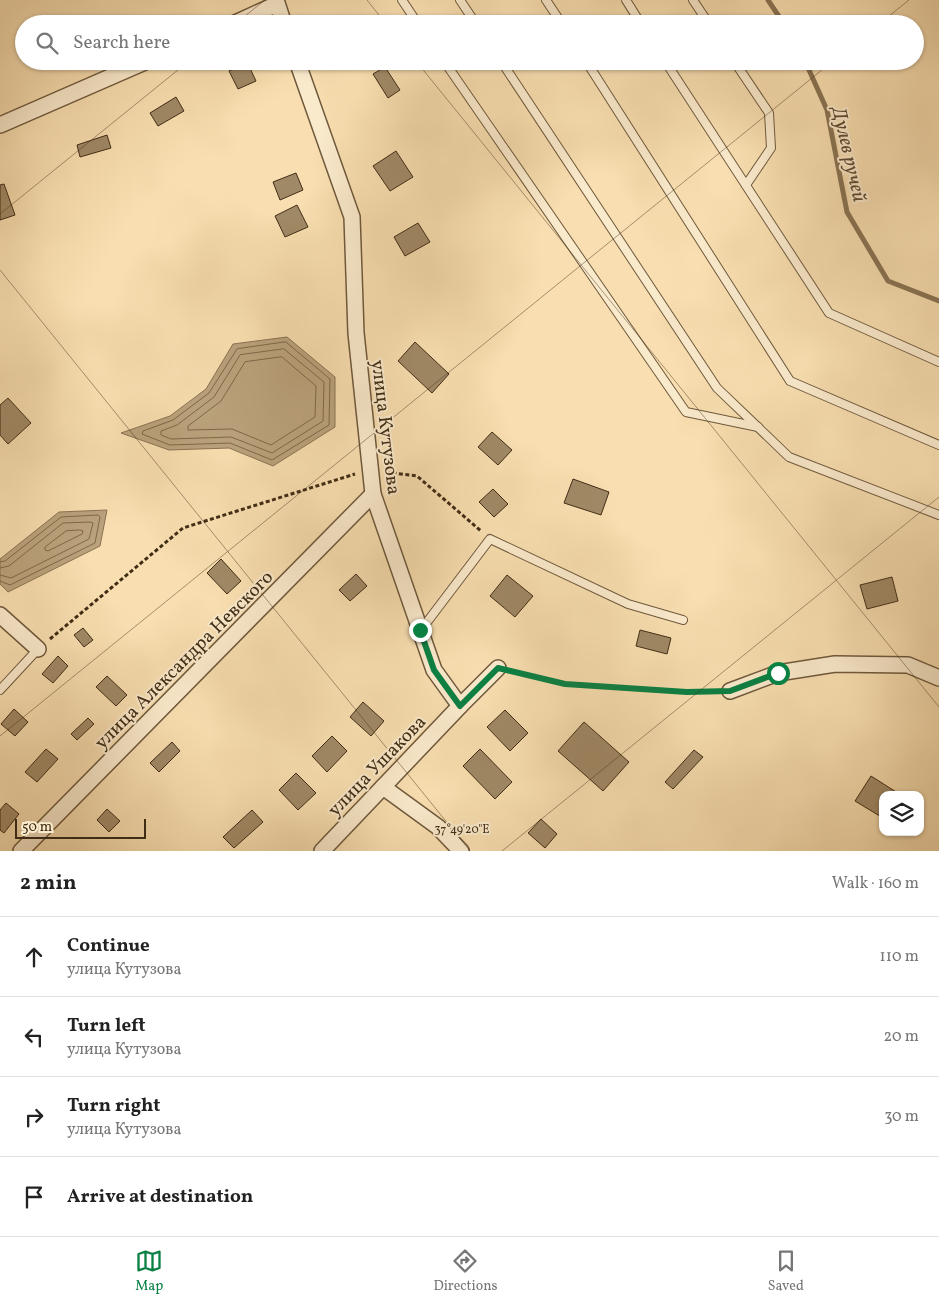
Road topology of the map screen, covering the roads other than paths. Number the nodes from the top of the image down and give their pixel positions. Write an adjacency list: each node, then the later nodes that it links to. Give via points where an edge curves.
1 (402, 0): 9 (lane)
2 (460, 0): 10 (lane)
3 (546, 0): 11 (lane)
4 (626, 0): 12 (lane)
5 (693, 0): 13 (lane)
6 (277, 2): 7 (street); 8 (street)
7 (251, 15)
8 (281, 15)
9 (412, 15)
10 (470, 15)
11 (556, 15)
12 (635, 15)
13 (703, 15)
14 (126, 70): 21 (street)
15 (301, 70): 26 (street, улица Кутузова, via 352,217 356,333)
16 (450, 70): 24 (lane, via 686,412)
17 (507, 70): 24 (lane, via 717,388)
18 (592, 70): 25 (lane, via 790,381)
19 (672, 70): 22 (lane)
20 (740, 70): 22 (lane, via 768,113 771,148)
21 (0, 125)
22 (746, 185): 23 (lane, via 829,313)
23 (939, 362)
24 (758, 427): 27 (lane, via 789,457)
25 (939, 445)
26 (373, 494): 30 (street, улица Кутузова); 38 (street, улица Александра Невского)
27 (939, 515)
28 (0, 615): 31 (street)
29 (683, 620): 30 (lane, via 628,604 490,538)
30 (420, 630): 36 (street, улица Кутузова, via 434,670)
31 (38, 649): 34 (lane)
32 (498, 668): 36 (street)
33 (939, 678): 35 (street, via 908,665 835,664 778,673)
34 (0, 690)
35 (730, 691)
36 (460, 706): 37 (street, улица Ушакова)
37 (383, 787): 39 (street, улица Ушакова); 40 (street, via 438,827)
38 (21, 851)
39 (322, 851)
40 (462, 851)

